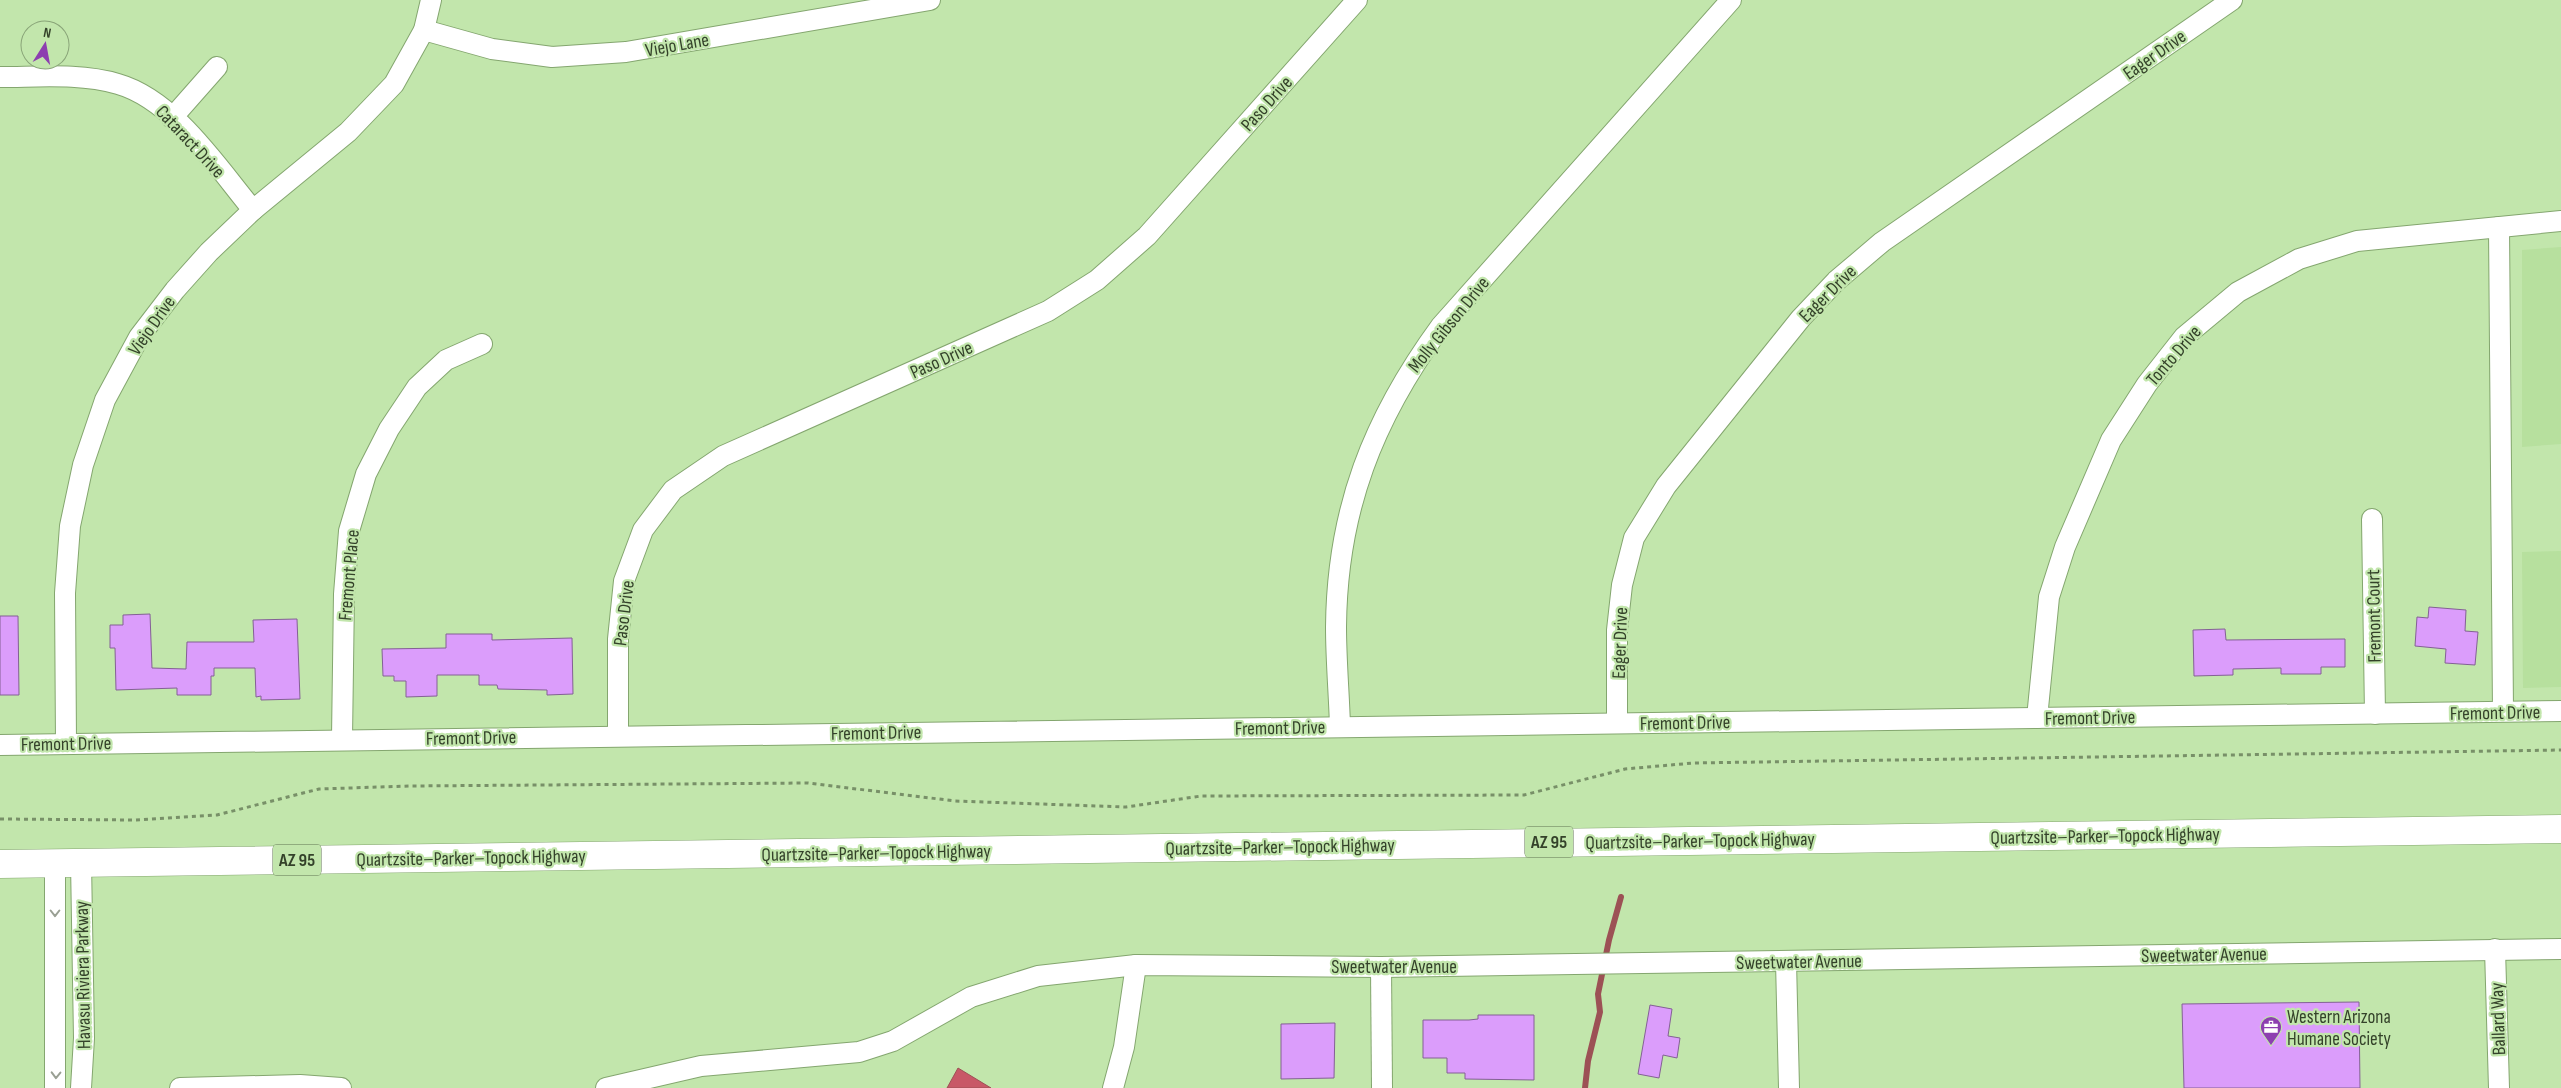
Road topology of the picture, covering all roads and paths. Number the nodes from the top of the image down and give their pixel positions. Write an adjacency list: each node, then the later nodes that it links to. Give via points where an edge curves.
1 (431, 0): 6 (street, Viejo Drive)
2 (930, 0): 6 (street, Viejo Lane, via 626,52 552,58 492,49)
3 (1357, 0): 21 (street, Paso Drive, via 1147,236 1097,280 1048,311 723,456 673,490 643,530 624,581 618,639)
4 (1732, 0): 20 (street, Molly Gibson Drive, via 1441,326 1390,404 1371,443 1354,495 1342,558 1336,626)
5 (2232, 0): 19 (street, Eager Drive, via 1882,242 1836,281 1801,318 1666,486 1634,538 1622,586 1617,630)
6 (424, 30): 10 (street, Viejo Drive, via 394,84 348,132)
7 (217, 67): 9 (street)
8 (0, 78): 9 (street, Cataract Drive, via 66,76 119,84 155,102)
9 (172, 118): 10 (street, Cataract Drive, via 187,131)
10 (253, 210): 23 (street, Viejo Drive, via 175,290 140,337 105,400 83,464 70,526 65,593)
11 (2561, 220): 12 (street, Tonto Drive)
12 (2499, 227): 16 (street); 18 (street, Tonto Drive, via 2357,241 2299,259 2238,292 2184,337 2147,384 2111,440 2065,547 2048,597)
13 (482, 344): 22 (street, Fremont Place, via 446,360 417,387 389,429 366,474 349,531 344,594)
14 (2372, 519): 17 (street, Fremont Court)
15 (2561, 710): 16 (street, Fremont Drive)
16 (2503, 711): 17 (street, Fremont Drive)
17 (2374, 714): 18 (street, Fremont Drive)
18 (2037, 718): 19 (street, Fremont Drive)
19 (1617, 723): 20 (street, Fremont Drive)
20 (1340, 726): 21 (street, Fremont Drive)
21 (618, 735): 22 (street, Fremont Drive)
22 (342, 738): 23 (street, Fremont Drive)
23 (66, 743): 24 (street, Fremont Drive)
24 (0, 744)
25 (2561, 750): 26 (path, via 1692,763 1625,769 1524,795 1201,796 1126,807 955,801 808,783 409,786 319,789 217,816 136,820)
26 (0, 819)
27 (2561, 829): 28 (highway, Quartzsite–Parker–Topock Highway / AZ 95)
28 (68, 863): 29 (highway, Quartzsite–Parker–Topock Highway / AZ 95); 35 (street, Havasu Riviera Parkway, one-way to 35); 36 (street, Havasu Riviera Parkway, via 84,1038)
29 (0, 864)
30 (2561, 949): 31 (street, Sweetwater Avenue)
31 (2495, 950): 32 (street, Sweetwater Avenue); 43 (street, Ballard Way)
32 (1786, 961): 34 (street, Sweetwater Avenue); 42 (street)
33 (1136, 965): 34 (street, Sweetwater Avenue); 39 (street, Sweetwater Avenue, via 1038,976 971,997 892,1041 859,1052 702,1066); 40 (street, via 1124,1047)
34 (1381, 967): 41 (street)
35 (55, 1088)
36 (81, 1088)
37 (180, 1088): 38 (street, via 300,1085)
38 (341, 1088)
39 (606, 1088)
40 (1113, 1088)
41 (1382, 1088)
42 (1789, 1088)
43 (2499, 1088)

